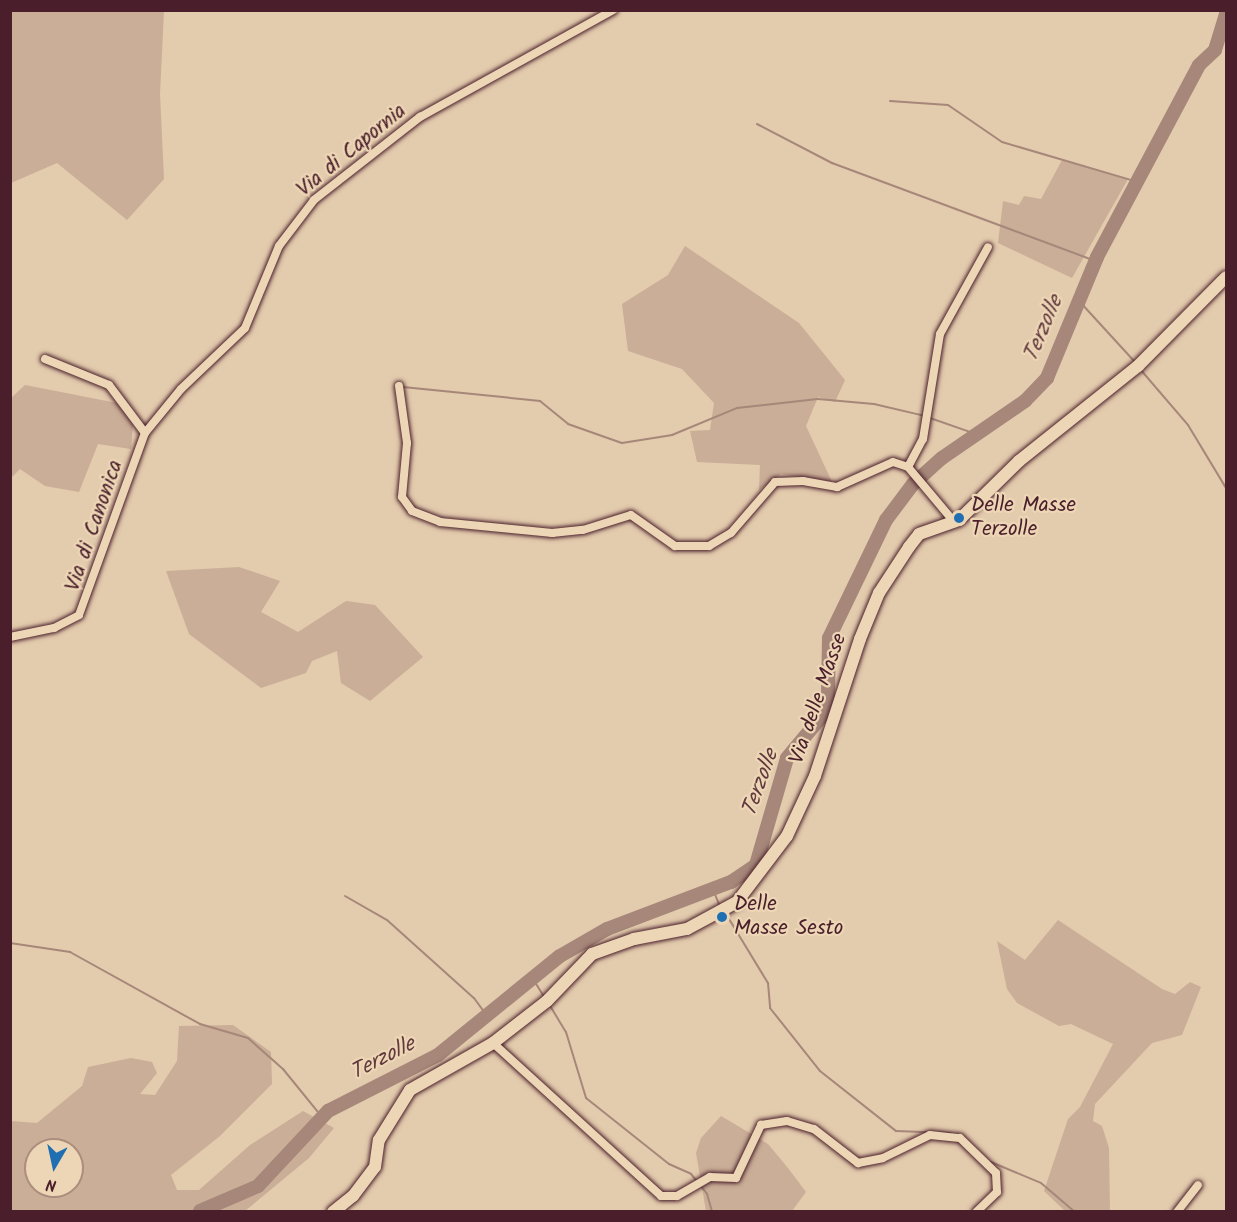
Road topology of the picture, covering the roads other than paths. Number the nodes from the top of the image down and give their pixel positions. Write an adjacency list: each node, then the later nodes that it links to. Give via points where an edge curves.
1 (613, 10): 6 (street, Via di Capornia, via 420,117 314,200 279,246 244,328)
2 (988, 247): 8 (street, via 940,334 923,439)
3 (1227, 277): 9 (street, Via delle Masse, via 1138,366 1020,461)
4 (45, 359): 7 (street, via 109,385)
5 (399, 386): 8 (street, via 407,443 402,496 412,511 440,522 552,533 583,530 631,515 667,542 695,548 709,546 731,533 775,482 795,480 837,487 888,462)
6 (157, 414): 7 (street, Via di Canonica)
7 (145, 433): 10 (street, Via di Canonica, via 88,603 66,623)
8 (908, 469): 9 (street)
9 (955, 523): 11 (street, Via delle Masse, via 919,534 879,594 815,776 787,836 753,885 716,917 592,954 547,1002)
10 (10, 637)
11 (493, 1043): 13 (street, Via delle Masse, via 410,1090 379,1140 375,1167 353,1196); 14 (street, via 651,1191 672,1197 706,1178 736,1178 755,1134 769,1122 803,1123 858,1163 882,1158 930,1135 968,1143 996,1173 997,1192)
12 (1198, 1185): 15 (street)
13 (333, 1212)
14 (976, 1212)
15 (1177, 1212)

